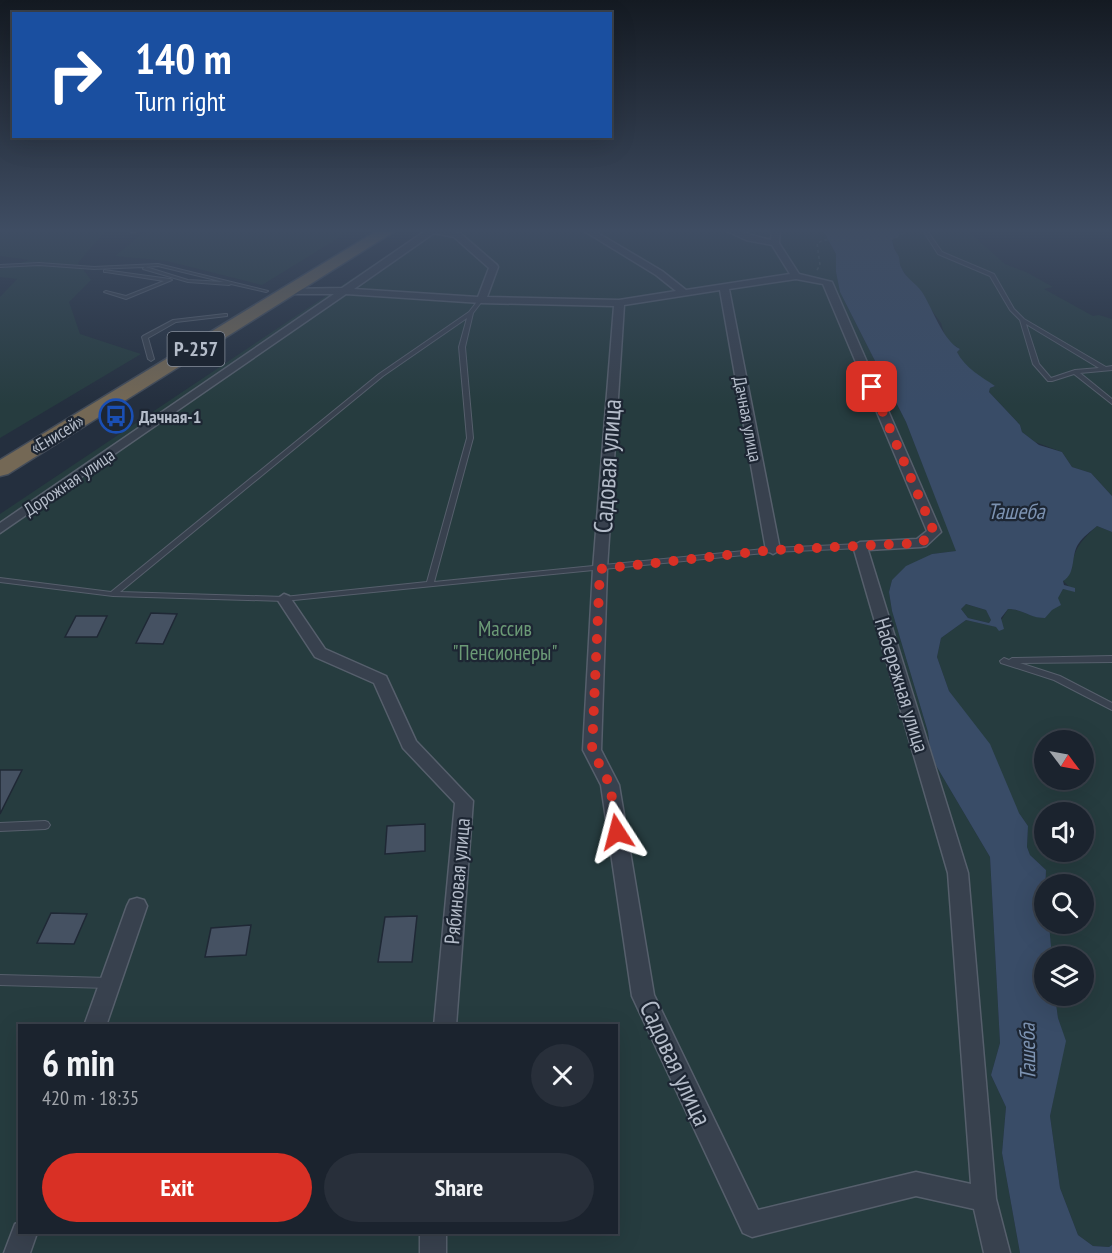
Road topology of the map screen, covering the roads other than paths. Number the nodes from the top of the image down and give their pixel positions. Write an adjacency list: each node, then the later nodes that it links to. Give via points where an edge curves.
1 (152, 287): 15 (lane, via 126,298)
2 (251, 287): 12 (lane)
3 (272, 287): 12 (highway, «Енисей» / Р-257)
4 (298, 287): 13 (highway, «Енисей» / Р-257)
5 (350, 287): 14 (street, Дорожная улица)
6 (486, 287): 17 (street)
7 (677, 287): 16 (street)
8 (727, 287): 11 (street)
9 (829, 287): 27 (street, via 934,532 921,543)
10 (999, 287): 20 (lane)
11 (724, 288): 16 (street); 28 (street, Дачная улица)
12 (266, 291): 24 (highway, «Енисей» / Р-257)
13 (292, 291): 14 (street); 25 (highway, «Енисей» / Р-257)
14 (345, 291): 17 (street); 26 (street, Дорожная улица)
15 (106, 292)
16 (685, 294): 18 (street)
17 (481, 300): 18 (street); 19 (lane)
18 (619, 303): 29 (street, Садовая улица)
19 (471, 313): 31 (lane, via 462,347 470,438); 32 (lane, via 381,375)
20 (1022, 320): 21 (lane); 22 (lane, via 1036,364 1050,380)
21 (1109, 368): 22 (lane)
22 (1075, 372): 23 (lane)
23 (1112, 402)
24 (0, 450)
25 (0, 469)
26 (0, 529)
27 (860, 546): 28 (lane); 43 (street, Набережная улица, via 958,873)
28 (773, 550): 29 (lane)
29 (600, 569): 31 (lane); 43 (street, Садовая улица, via 592,750 610,785 643,996 752,1224 916,1184)
30 (0, 580): 32 (lane)
31 (430, 585): 33 (lane)
32 (113, 594): 33 (lane)
33 (284, 599): 42 (street, Рябиновая улица, via 320,653 380,680 409,744 464,801)
34 (1112, 659): 35 (lane, via 1004,661 1058,678)
35 (1112, 707)
36 (45, 825): 37 (lane)
37 (0, 827)
38 (137, 906): 40 (street)
39 (0, 980): 40 (lane)
40 (110, 983): 41 (street)
41 (96, 1024)
42 (445, 1024)
43 (984, 1199): 48 (street, Набережная улица)
44 (24, 1234): 46 (street)
45 (433, 1234): 47 (street)
46 (17, 1253)
47 (433, 1253)
48 (997, 1253)

